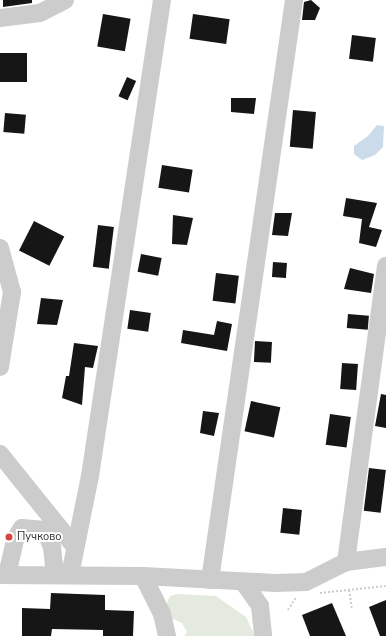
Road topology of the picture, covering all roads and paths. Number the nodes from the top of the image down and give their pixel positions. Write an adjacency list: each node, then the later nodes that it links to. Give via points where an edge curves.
1 (65, 0): 4 (street, via 40,13)
2 (162, 0): 9 (street, via 90,476)
3 (294, 0): 15 (street)
4 (0, 18)
5 (0, 248): 7 (street, via 12,292)
6 (386, 266): 11 (street)
7 (0, 367)
8 (0, 454): 9 (street)
9 (75, 547): 13 (street)
10 (386, 557): 11 (street)
11 (346, 562): 16 (street, via 306,582)
12 (3, 575): 13 (street); 13 (street, via 22,528 45,530)
13 (62, 575): 14 (street)
14 (143, 576): 15 (street); 24 (street, via 162,614)
15 (210, 580): 16 (street)
16 (244, 583): 23 (street, via 260,606)
17 (386, 586): 18 (path)
18 (349, 590): 19 (path); 21 (path)
19 (312, 594)
20 (297, 595): 22 (path)
21 (352, 608)
22 (288, 610)
23 (264, 635)
24 (167, 636)

